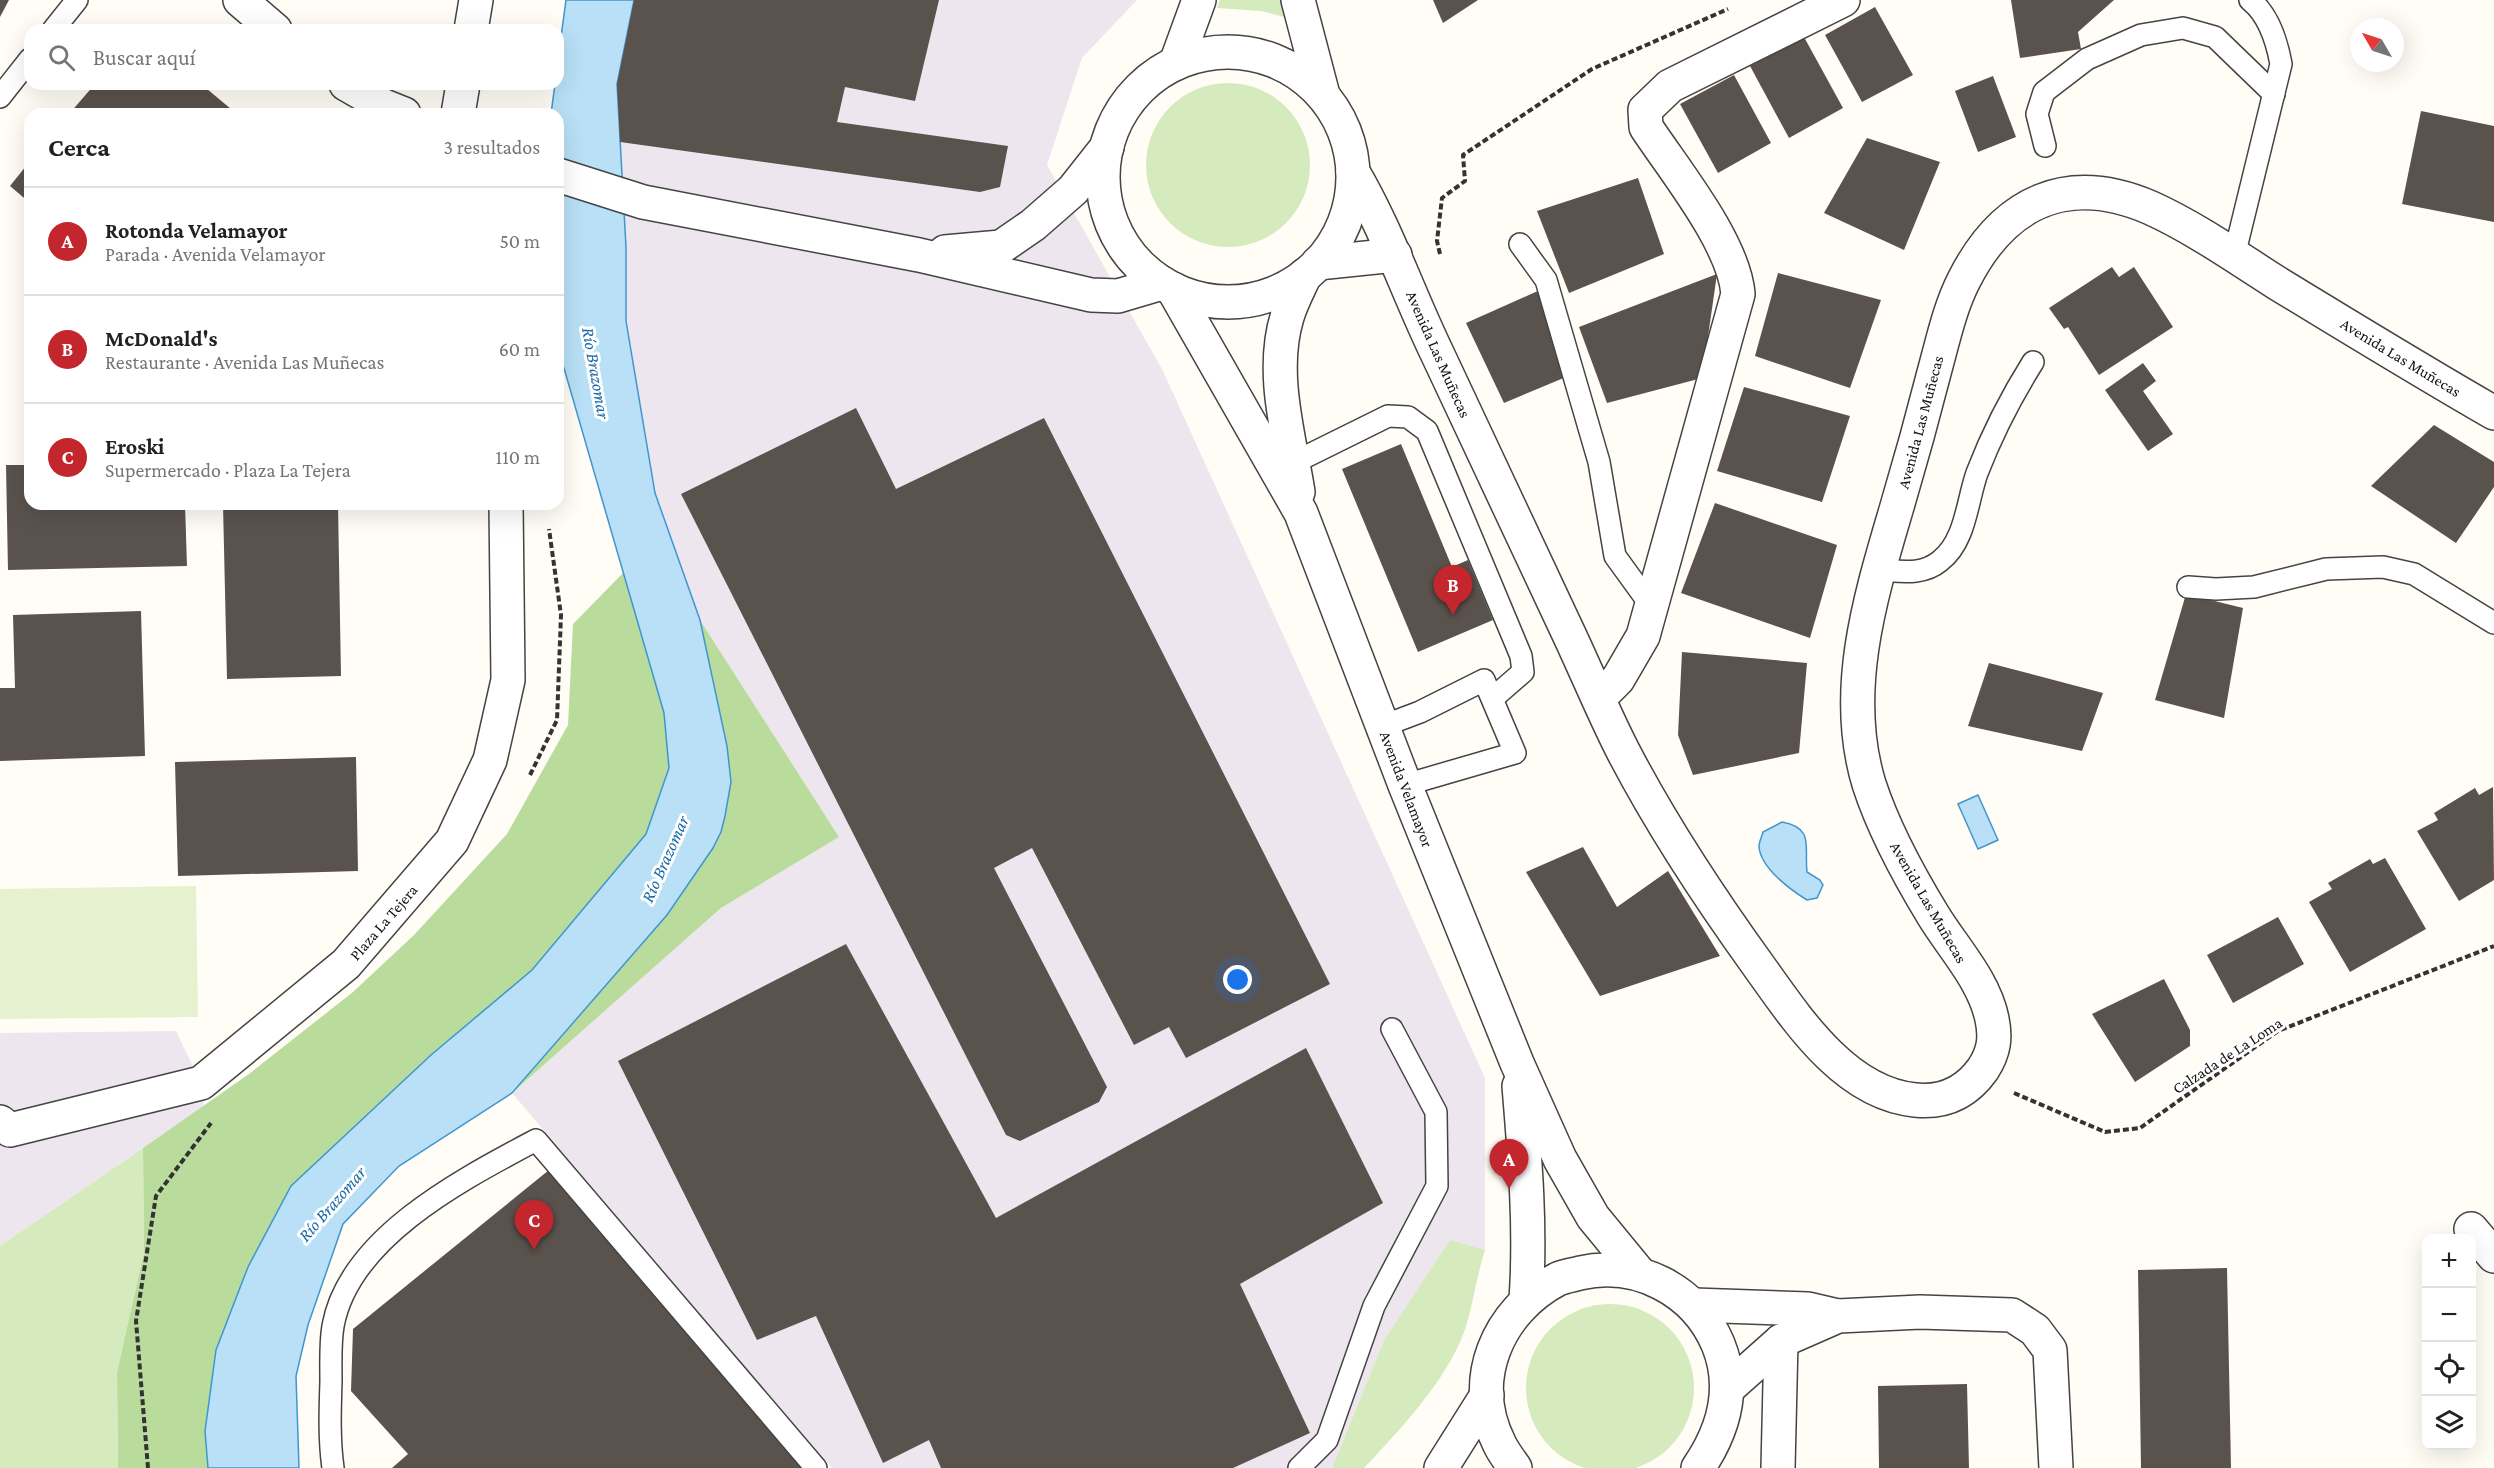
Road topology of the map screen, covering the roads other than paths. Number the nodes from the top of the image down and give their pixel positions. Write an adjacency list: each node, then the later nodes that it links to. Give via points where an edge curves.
1 (77, 0): 8 (lane)
2 (240, 0): 9 (street)
3 (476, 0): 10 (street)
4 (1199, 0): 11 (street)
5 (1298, 0): 16 (street)
6 (1843, 0): 37 (street, via 1670,86 1645,110 1646,127 1713,228 1737,277 1738,294)
7 (2250, 0): 15 (lane, via 2276,39 2281,64)
8 (58, 24)
9 (268, 24)
10 (472, 24)
11 (1176, 63): 16 (street, via 1215,52 1255,54 1292,69); 21 (street, via 1133,97)
12 (24, 67): 17 (lane)
13 (356, 90): 18 (street)
14 (462, 90): 19 (street)
15 (2274, 94): 20 (lane, via 2215,37 2182,28 2141,35 2087,59 2044,92 2037,114); 27 (lane)
16 (1323, 95): 22 (street, via 1348,139)
17 (0, 97)
18 (386, 108)
19 (459, 108)
20 (2044, 146)
21 (1107, 147): 25 (street, via 1072,190 1034,225 1001,247); 29 (street, via 1104,186 1112,224 1133,258)
22 (1353, 172): 26 (street, Avenida Las Muñecas); 28 (street, via 1346,219 1329,250)
23 (564, 177): 25 (street, via 643,202)
24 (1520, 244): 37 (lane, via 1546,280 1599,462 1615,556 1644,596)
25 (919, 255): 29 (street, via 1091,295 1119,296)
26 (1395, 255): 28 (street); 40 (street, Avenida Las Muñecas, via 1432,344)
27 (2234, 256): 31 (street, Avenida Las Muñecas); 35 (street, Avenida Las Muñecas, via 2150,207 2104,193 2076,192 2046,198 2001,228 1961,284)
28 (1312, 269): 29 (street, via 1275,292 1241,301 1206,300); 32 (street, via 1287,317 1280,354)
29 (1168, 286): 34 (street)
30 (2033, 362): 35 (lane, via 2008,401 1948,555 1921,572)
31 (2494, 413)
32 (1293, 463): 34 (street); 39 (lane, via 1388,416 1408,417 1427,431 1521,656 1523,672)
33 (506, 510): 45 (street, Plaza La Tejera, via 508,680 490,760 452,841 346,964 201,1083)
34 (1301, 513): 41 (street, Avenida Velamayor)
35 (1878, 570): 40 (street, Avenida Las Muñecas, via 1857,678 1860,750 1885,826 1933,916 1986,998 1993,1022 1995,1048 1978,1076 1946,1099 1900,1098 1874,1089 1833,1058 1813,1037 1723,917 1670,834 1622,749)
36 (2188, 587): 38 (lane, via 2254,586 2326,569 2383,567 2414,574)
37 (1653, 602): 40 (street, via 1643,636 1618,680)
38 (2494, 622)
39 (1493, 698): 41 (lane, via 1484,680); 42 (lane, via 1515,753)
40 (1599, 698)
41 (1383, 726): 42 (street, Avenida Velamayor)
42 (1405, 785): 44 (street, Avenida Velamayor)
43 (1392, 1029): 57 (lane, via 1436,1112 1437,1186 1374,1306 1326,1440)
44 (1517, 1063): 48 (street, Avenida Velamayor, via 1560,1159 1593,1217); 49 (street, Avenida Velamayor, via 1528,1187 1530,1246)
45 (3, 1133)
46 (2471, 1229): 47 (street)
47 (2494, 1256)
48 (1639, 1273): 49 (street, via 1599,1269 1560,1278); 50 (street, via 1668,1285)
49 (1526, 1300): 54 (street, via 1509,1319 1496,1343 1488,1368)
50 (1694, 1305): 51 (street, via 1808,1309); 53 (street, via 1712,1330 1724,1359)
51 (1838, 1316): 52 (street); 62 (street, via 1920,1312 2012,1315 2035,1330 2050,1350)
52 (1781, 1341): 53 (street); 61 (street)
53 (1727, 1389): 60 (street, via 1724,1419 1713,1447)
54 (1487, 1395): 58 (street); 59 (street, via 1490,1421)
55 (333, 1468): 56 (lane, via 329,1438 333,1326 347,1287 374,1247 445,1191 536,1140)
56 (816, 1468)
57 (1299, 1468)
58 (1441, 1468)
59 (1515, 1468)
60 (1698, 1468)
61 (1778, 1468)
62 (2056, 1468)

